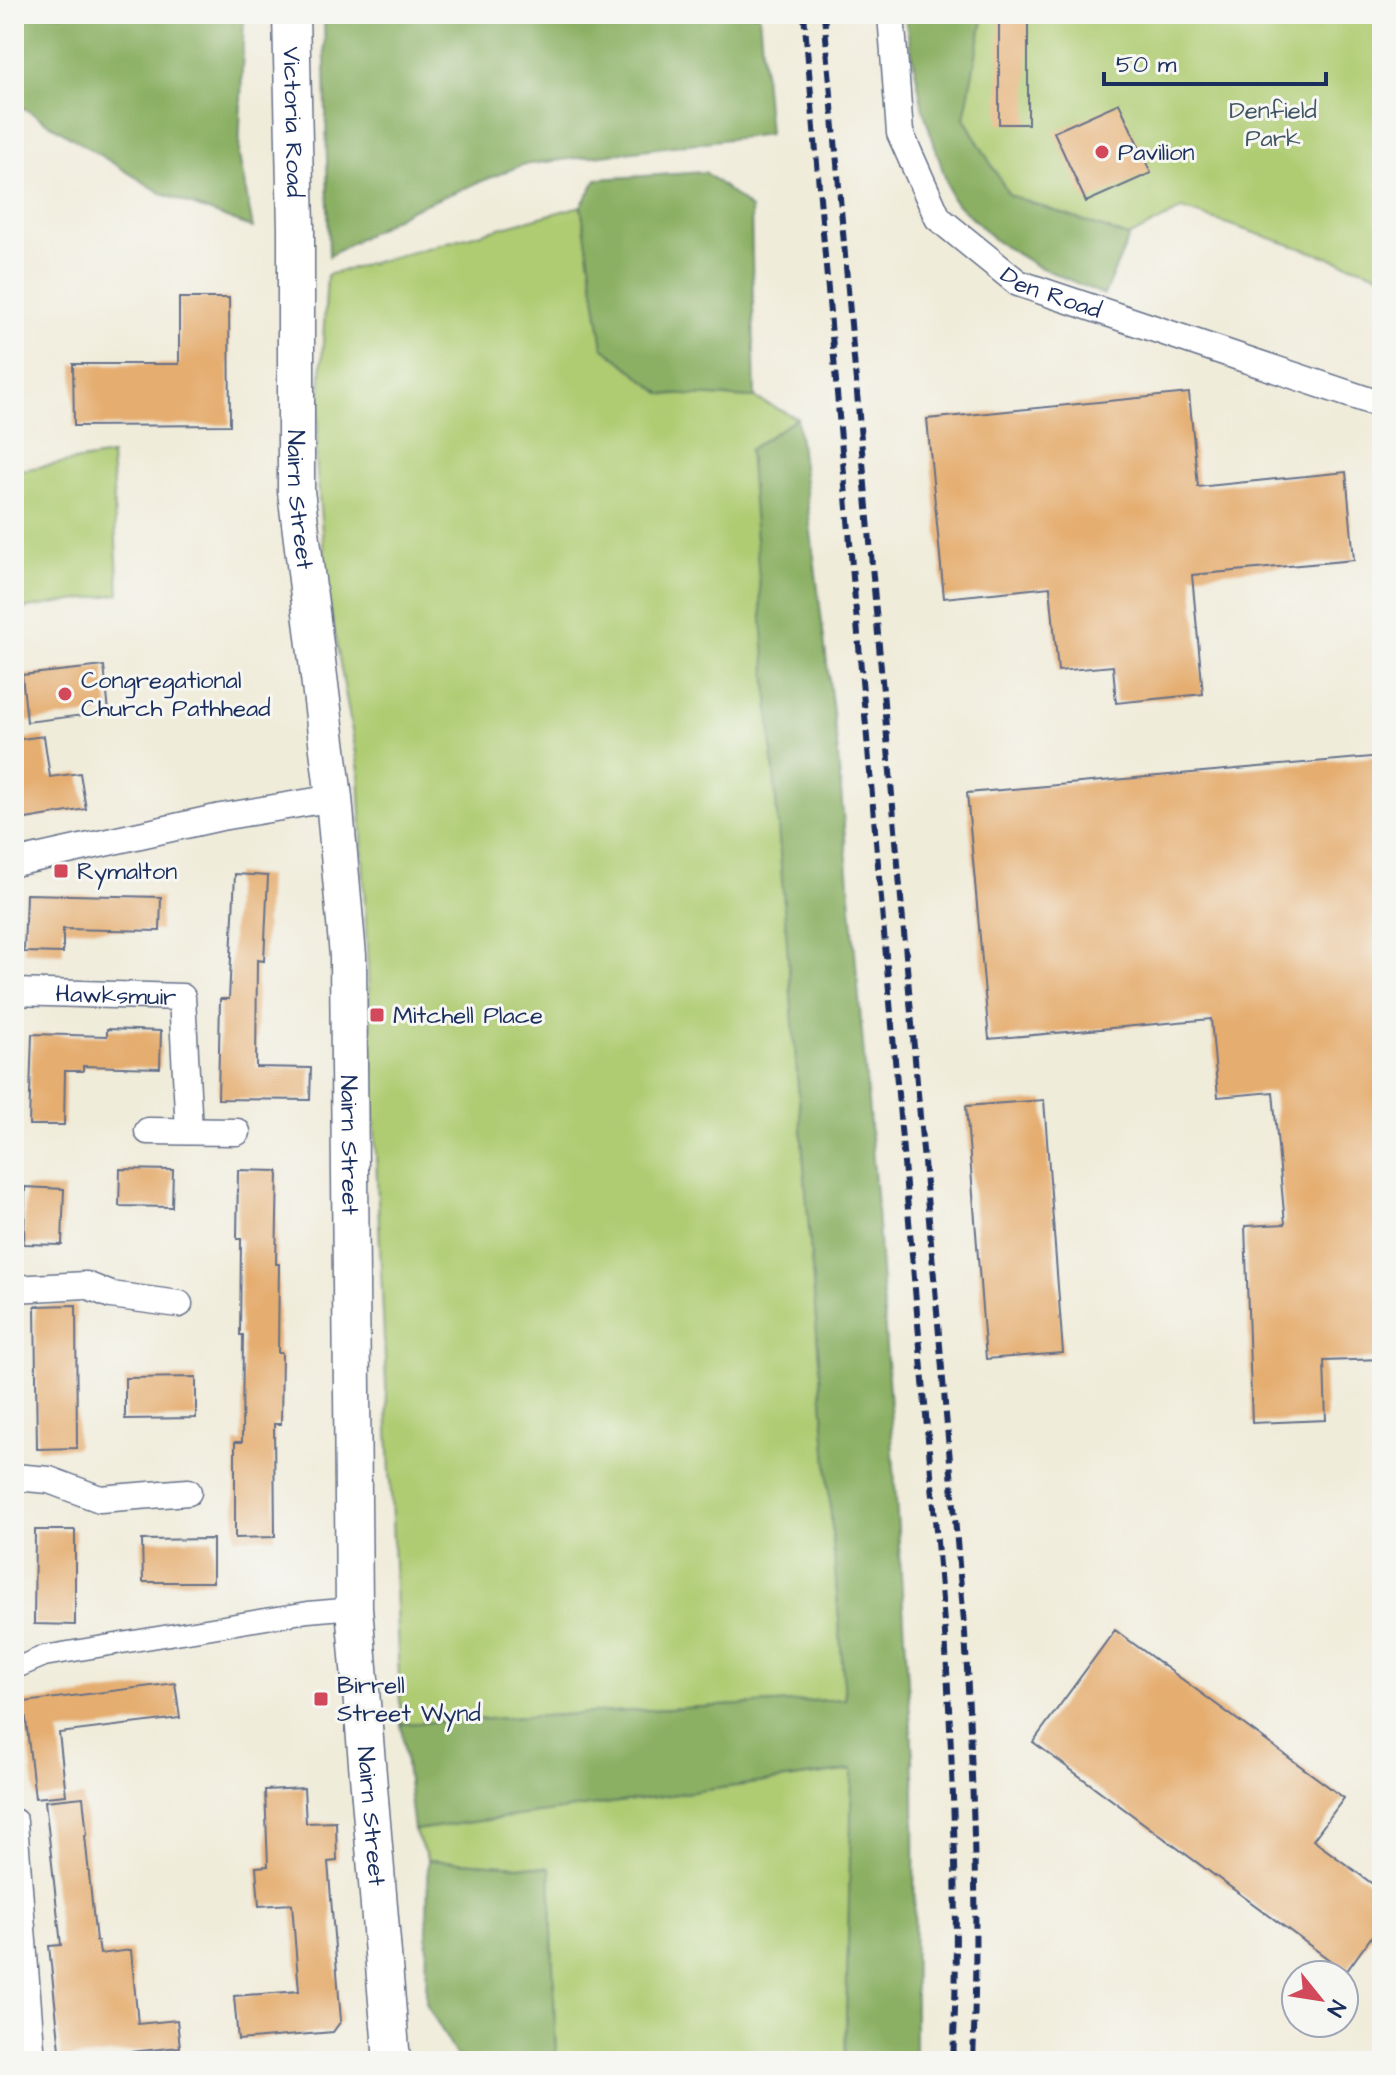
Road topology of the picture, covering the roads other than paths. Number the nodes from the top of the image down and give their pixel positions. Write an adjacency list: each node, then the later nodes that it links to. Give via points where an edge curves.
1 (291, 14): 3 (main road, Victoria Road)
2 (891, 14): 4 (street, Den Road, via 900,133 938,218 1018,283)
3 (296, 229): 5 (main road, Nairn Street, via 296,491)
4 (1382, 405)
5 (334, 798): 6 (street); 15 (main road, Nairn Street, via 348,956)
6 (14, 863)
7 (14, 992): 9 (street, Hawksmuir, via 182,997)
8 (148, 1131): 9 (street)
9 (189, 1131): 10 (street)
10 (237, 1132)
11 (14, 1289): 12 (street, via 86,1285 111,1295)
12 (179, 1304)
13 (14, 1477): 14 (street, via 49,1480 100,1499)
14 (188, 1492)
15 (354, 1608): 16 (street, via 44,1656); 19 (main road, Nairn Street)
16 (14, 1669)
17 (14, 1822): 18 (street)
18 (32, 2061)
19 (392, 2061)

